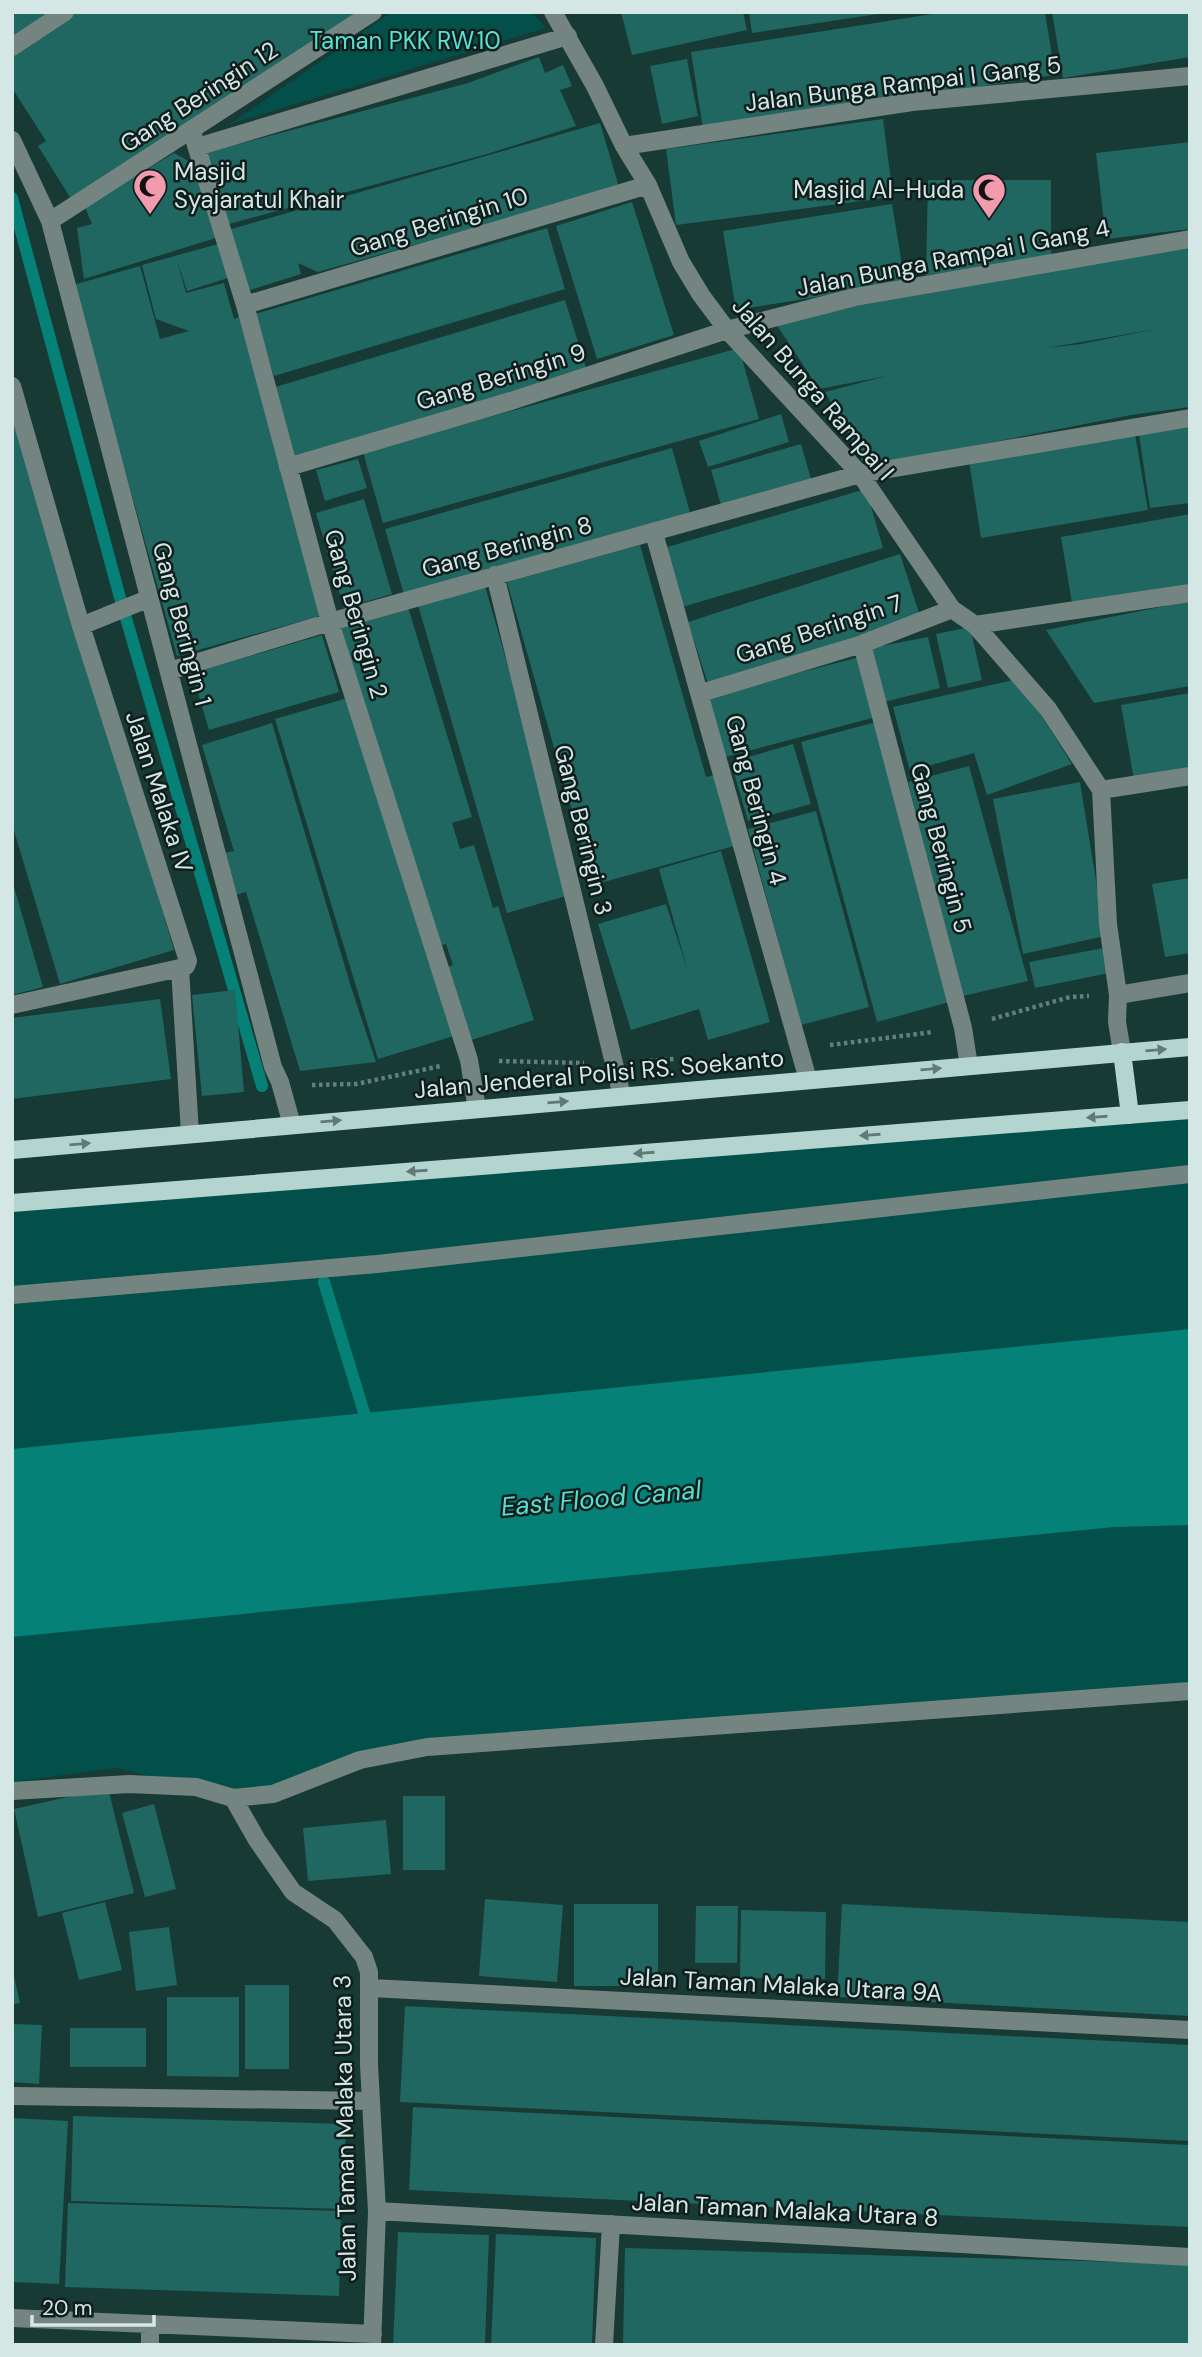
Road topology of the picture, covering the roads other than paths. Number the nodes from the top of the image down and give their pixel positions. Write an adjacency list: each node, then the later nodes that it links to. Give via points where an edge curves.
1 (65, 12): 5 (street)
2 (373, 12): 8 (street, Gang Beringin 12)
3 (553, 12): 4 (street, Jalan Bunga Rampai I)
4 (568, 36): 8 (street); 9 (street, Jalan Bunga Rampai I)
5 (12, 47)
6 (1190, 76): 9 (street, Jalan Bunga Rampai I Gang 5, via 912,103)
7 (12, 140): 10 (street, Gang Beringin 1)
8 (195, 140): 12 (street, Gang Beringin 12); 14 (street, Gang Beringin 2)
9 (624, 146): 11 (street, Jalan Bunga Rampai I)
10 (18, 169): 12 (street, Gang Beringin 1)
11 (648, 185): 14 (street, Gang Beringin 10); 15 (street, Jalan Bunga Rampai I, via 681,262)
12 (50, 221): 23 (street, Gang Beringin 1)
13 (1190, 239): 15 (street, Jalan Bunga Rampai I Gang 4, via 855,297)
14 (245, 305): 18 (street, Gang Beringin 2)
15 (727, 330): 18 (street, Gang Beringin 9); 19 (street, Jalan Bunga Rampai I)
16 (12, 386): 26 (street, Jalan Malaka IV)
17 (1190, 418): 19 (street, Gang Beringin 8)
18 (288, 467): 25 (street, Gang Beringin 2)
19 (860, 474): 20 (street, Gang Beringin 8); 24 (street, Jalan Bunga Rampai I)
20 (654, 533): 21 (street, Gang Beringin 8); 30 (street, Gang Beringin 4)
21 (495, 575): 25 (street, Gang Beringin 8); 41 (street, Gang Beringin 3)
22 (1190, 593): 27 (street)
23 (144, 602): 26 (street); 29 (street, Gang Beringin 1)
24 (952, 609): 27 (street, Jalan Bunga Rampai I); 28 (street, Gang Beringin 7)
25 (330, 622): 29 (street, Gang Beringin 8); 42 (street, Gang Beringin 2, via 469,1060)
26 (86, 625): 33 (street, Jalan Malaka IV, via 186,952 186,966)
27 (975, 625): 32 (street, Jalan Bunga Rampai I, via 1048,709)
28 (862, 644): 30 (street, Gang Beringin 7); 39 (street, Gang Beringin 5, via 963,1028)
29 (169, 671): 45 (street, Gang Beringin 1)
30 (701, 693): 40 (street, Gang Beringin 4)
31 (1190, 776): 32 (street)
32 (1101, 790): 35 (street, via 1108,924)
33 (180, 968): 36 (street); 46 (street, Jalan Malaka IV)
34 (1190, 983): 35 (street)
35 (1118, 995): 38 (street)
36 (12, 1004)
37 (1190, 1047): 38 (main road, Jalan Jenderal Polisi RS. Soekanto, one-way to 37)
38 (1122, 1052): 39 (main road, Jalan Jenderal Polisi RS. Soekanto); 44 (main road)
39 (969, 1066): 40 (main road, Jalan Jenderal Polisi RS. Soekanto, one-way to 39)
40 (808, 1080): 41 (main road, Jalan Jenderal Polisi RS. Soekanto)
41 (622, 1097): 42 (main road, Jalan Jenderal Polisi RS. Soekanto, one-way to 41)
42 (477, 1109): 45 (main road, Jalan Jenderal Polisi RS. Soekanto, one-way to 42)
43 (1190, 1110): 44 (main road)
44 (1130, 1115): 49 (main road, one-way to 49)
45 (292, 1125): 46 (main road, Jalan Jenderal Polisi RS. Soekanto)
46 (190, 1134): 47 (main road, Jalan Jenderal Polisi RS. Soekanto, one-way to 46)
47 (12, 1150)
48 (1190, 1174): 50 (street, via 377,1264)
49 (12, 1203)
50 (12, 1295)
51 (1190, 1691): 53 (street, via 427,1747 360,1760 273,1794)
52 (12, 1791): 53 (street, via 128,1784 196,1787)
53 (233, 1798): 54 (street, Jalan Taman Malaka Utara 3, via 293,1892 335,1920 364,1957)
54 (371, 1988): 55 (street, Jalan Taman Malaka Utara 9A); 57 (street, Jalan Taman Malaka Utara 3)
55 (1190, 2030)
56 (12, 2096): 57 (street)
57 (371, 2101): 58 (street, Jalan Taman Malaka Utara 3)
58 (377, 2211): 59 (street, Jalan Taman Malaka Utara 8); 63 (street, Jalan Taman Malaka Utara 3)
59 (611, 2224): 60 (street, Jalan Taman Malaka Utara 8); 65 (street)
60 (1190, 2257)
61 (12, 2318): 62 (street)
62 (150, 2324): 63 (street); 64 (street)
63 (372, 2339)
64 (150, 2345)
65 (604, 2345)

